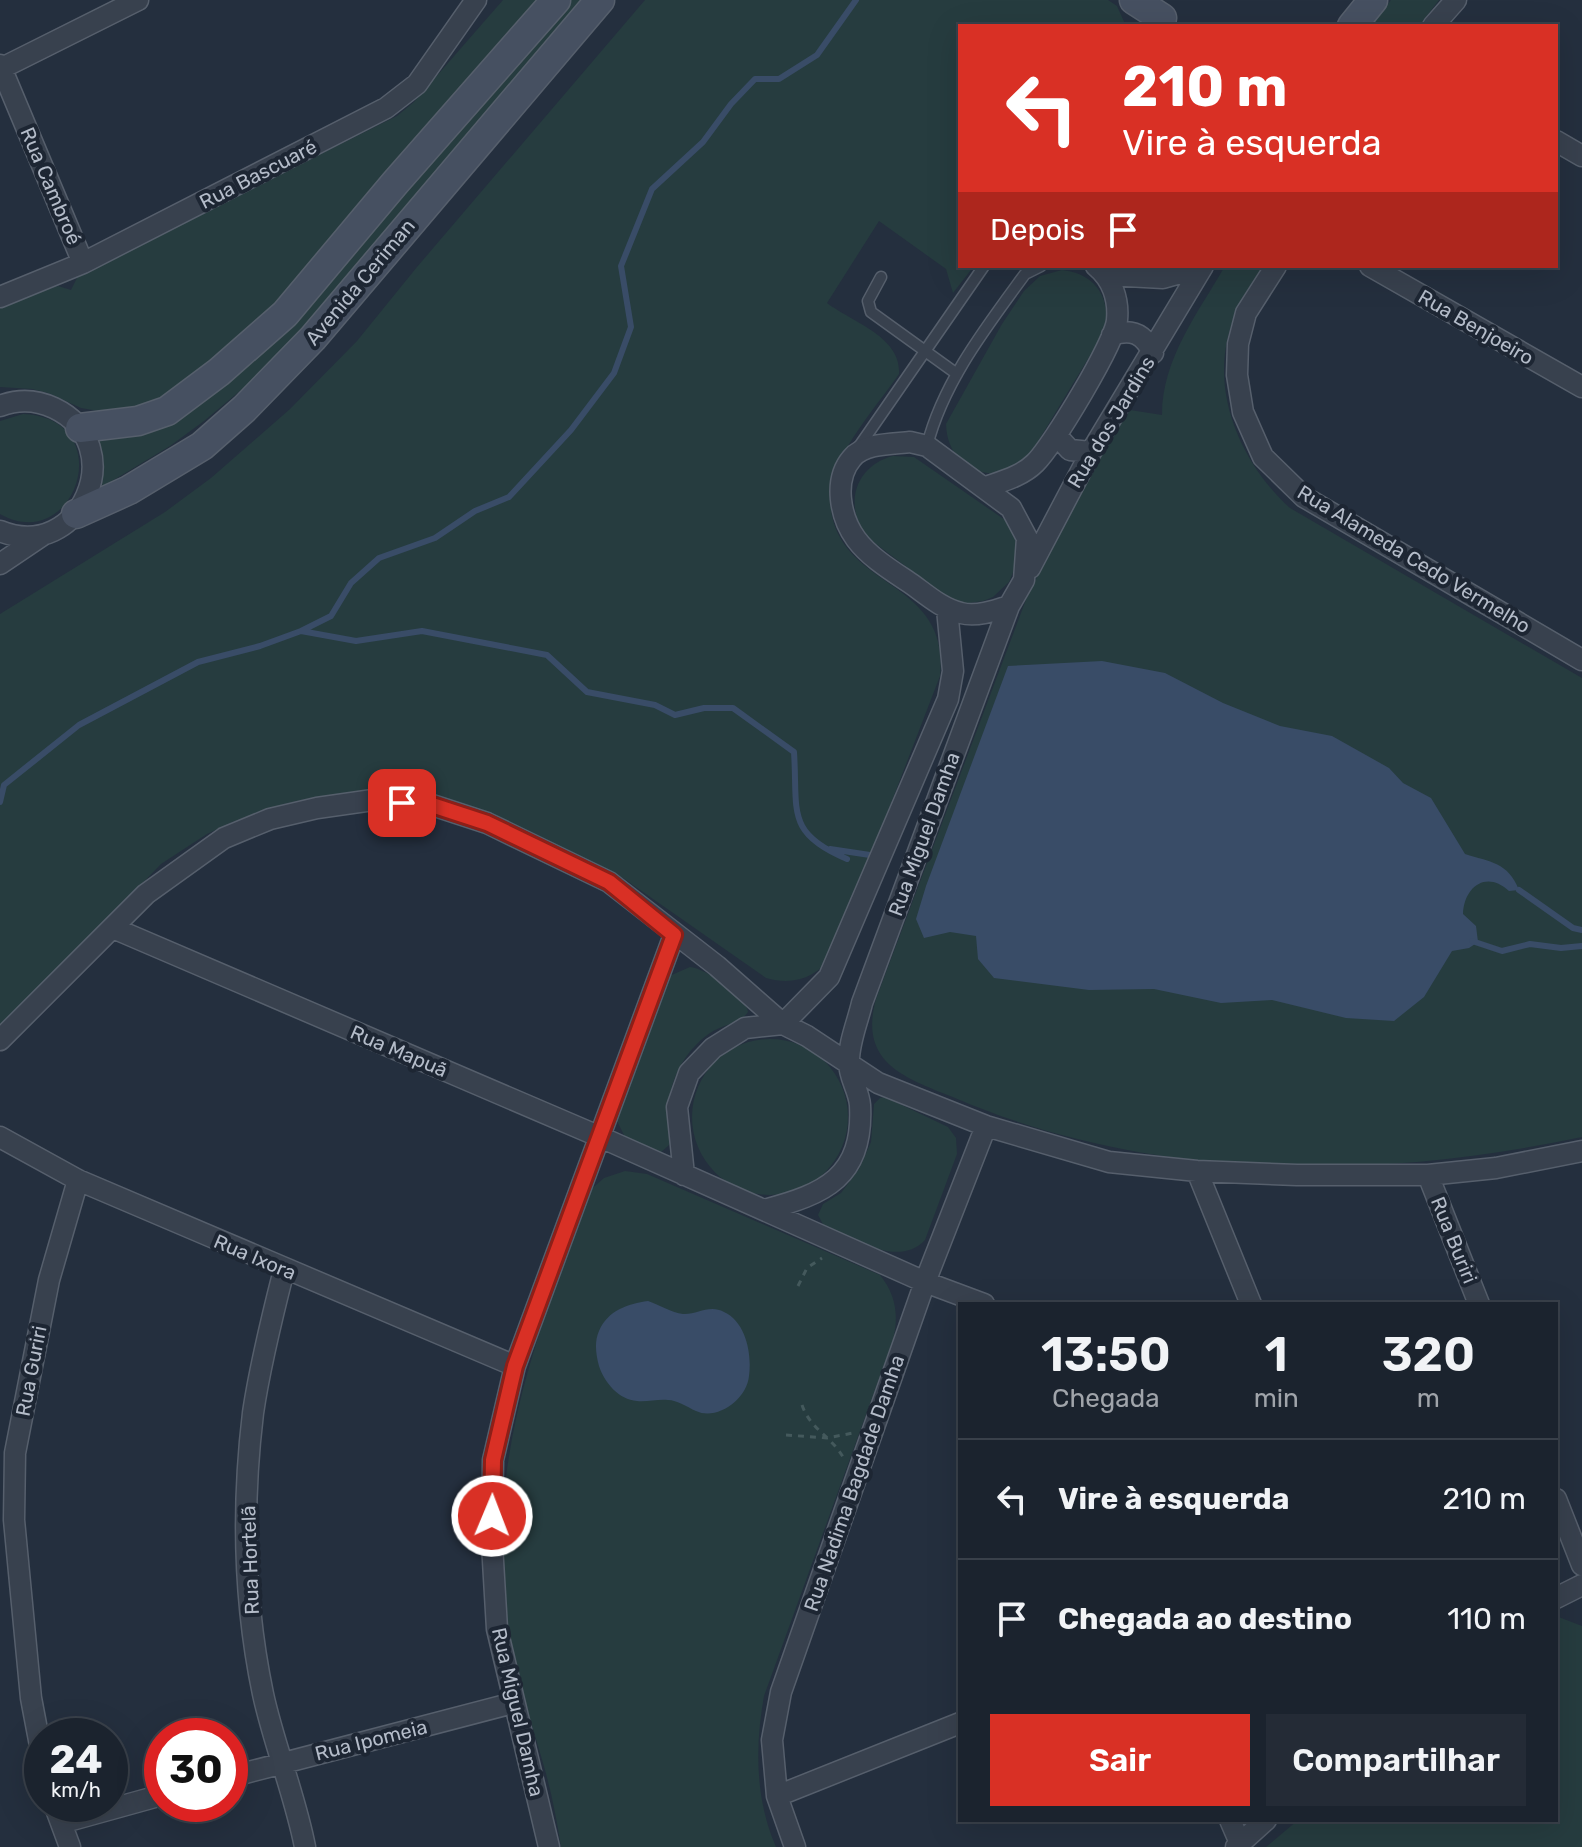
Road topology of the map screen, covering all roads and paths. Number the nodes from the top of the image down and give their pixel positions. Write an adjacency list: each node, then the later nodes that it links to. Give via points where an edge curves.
1 (138, 0): 11 (street)
2 (476, 0): 14 (street, Rua Bascuaré, via 417,84 386,108)
3 (556, 0): 34 (street, Avenida Ceriman, via 285,314 167,411 138,421)
4 (600, 0): 40 (street, Avenida Ceriman, via 313,338 244,409 202,446 129,490)
5 (1134, 0): 8 (street)
6 (1373, 0): 9 (street)
7 (1456, 0): 10 (street)
8 (1164, 15)
9 (1354, 24)
10 (1435, 24)
11 (1, 68): 14 (street, Rua Cambroé)
12 (1558, 142): 13 (street)
13 (1582, 156)
14 (83, 263): 25 (street, Rua Bascuaré)
15 (983, 268): 27 (lane)
16 (1018, 268): 23 (lane)
17 (1037, 268): 23 (lane)
18 (1196, 268): 22 (street, via 1163,278)
19 (1202, 268): 28 (street, Rua dos Jardins)
20 (1275, 268): 48 (street, Rua Alameda Cedo Vermelho, via 1246,313 1238,344 1243,412 1263,457 1304,497)
21 (1374, 268): 30 (street, Rua Benjoeiro)
22 (1102, 271): 26 (street, via 1116,297)
23 (1025, 274): 29 (lane)
24 (881, 277): 27 (lane, via 868,301 871,312)
25 (0, 297)
26 (1112, 335): 28 (street, via 1136,332); 35 (street)
27 (924, 351): 29 (lane); 38 (lane)
28 (1153, 353): 37 (street, Rua dos Jardins)
29 (957, 374): 36 (lane)
30 (1582, 387)
31 (0, 397): 32 (lane)
32 (22, 401): 33 (street); 34 (street, via 44,403)
33 (0, 406)
34 (80, 428): 40 (street, via 91,449 93,472 89,495)
35 (1057, 436): 37 (street, via 1070,450); 39 (street, via 1034,465)
36 (927, 446): 38 (street, via 876,445); 39 (street)
37 (1091, 452): 45 (street, Rua dos Jardins)
38 (853, 456): 47 (street, via 842,479 842,512 856,539)
39 (986, 487): 45 (street, via 1011,508 1027,538)
40 (76, 514): 42 (street, via 61,527)
41 (0, 531): 42 (street)
42 (36, 535): 43 (street); 44 (street)
43 (0, 539)
44 (0, 564)
45 (1024, 580): 46 (street)
46 (1009, 606): 47 (street, via 965,614); 53 (street, Rua Miguel Damha, via 862,1003)
47 (947, 609): 51 (street, Rua Miguel Damha, via 953,671 948,699 829,977)
48 (1582, 660)
49 (113, 928): 50 (street, via 146,894 224,838 270,819 373,800 432,805 487,823 609,882); 52 (street); 55 (street, Rua Mapuã)
50 (674, 935): 51 (street); 55 (street, Rua Miguel Damha)
51 (783, 1024): 53 (street); 59 (street, via 745,1028 713,1048 689,1073 677,1107)
52 (0, 1040)
53 (855, 1069): 54 (street); 62 (street, via 860,1139 838,1180 808,1198)
54 (986, 1126): 58 (street, via 1109,1162); 65 (street, Rua Nadima Bagdade Damha)
55 (598, 1136): 59 (street, Rua Mapuã); 70 (street, Rua Miguel Damha)
56 (0, 1137): 61 (street, Rua Ixora)
57 (1582, 1151): 60 (street)
58 (1197, 1171): 60 (street); 68 (street)
59 (684, 1175): 62 (street)
60 (1428, 1175): 69 (street, Rua Buriri)
61 (78, 1180): 64 (street, Rua Ixora); 73 (street, Rua Guriri)
62 (764, 1210): 63 (street)
63 (842, 1244): 65 (street); 66 (path, via 837,1256 821,1258 807,1268)
64 (284, 1270): 70 (street, Rua Ixora); 82 (street, Rua Hortelã, via 253,1414 248,1509 249,1601 263,1695)
65 (925, 1282): 67 (street); 84 (street, Rua Nadima Bagdade Damha, via 781,1692 772,1740)
66 (798, 1286)
67 (979, 1302)
68 (1250, 1302)
69 (1478, 1302)
70 (515, 1366): 79 (street, Rua Miguel Damha, via 493,1460 492,1544 497,1629)
71 (802, 1405): 72 (path, via 809,1422 827,1438)
72 (786, 1435)
73 (7, 1447): 75 (street, Rua Guriri)
74 (1558, 1504): 76 (street)
75 (7, 1526): 80 (street, Rua Guriri)
76 (1582, 1565)
77 (1582, 1585): 78 (street)
78 (1558, 1597)
79 (513, 1703): 82 (street, Rua Ipomeia); 91 (street, Rua Miguel Damha)
80 (35, 1718)
81 (958, 1724): 84 (street)
82 (283, 1762): 83 (street, Rua Ipomeia); 90 (street, Rua Hortelã)
83 (248, 1772)
84 (777, 1796): 92 (street, Rua Nadima Bagdade Damha)
85 (61, 1822): 89 (street)
86 (1231, 1822): 88 (street)
87 (1264, 1822): 88 (street)
88 (1238, 1845)
89 (70, 1847)
90 (305, 1847)
91 (549, 1847)
92 (795, 1847)

